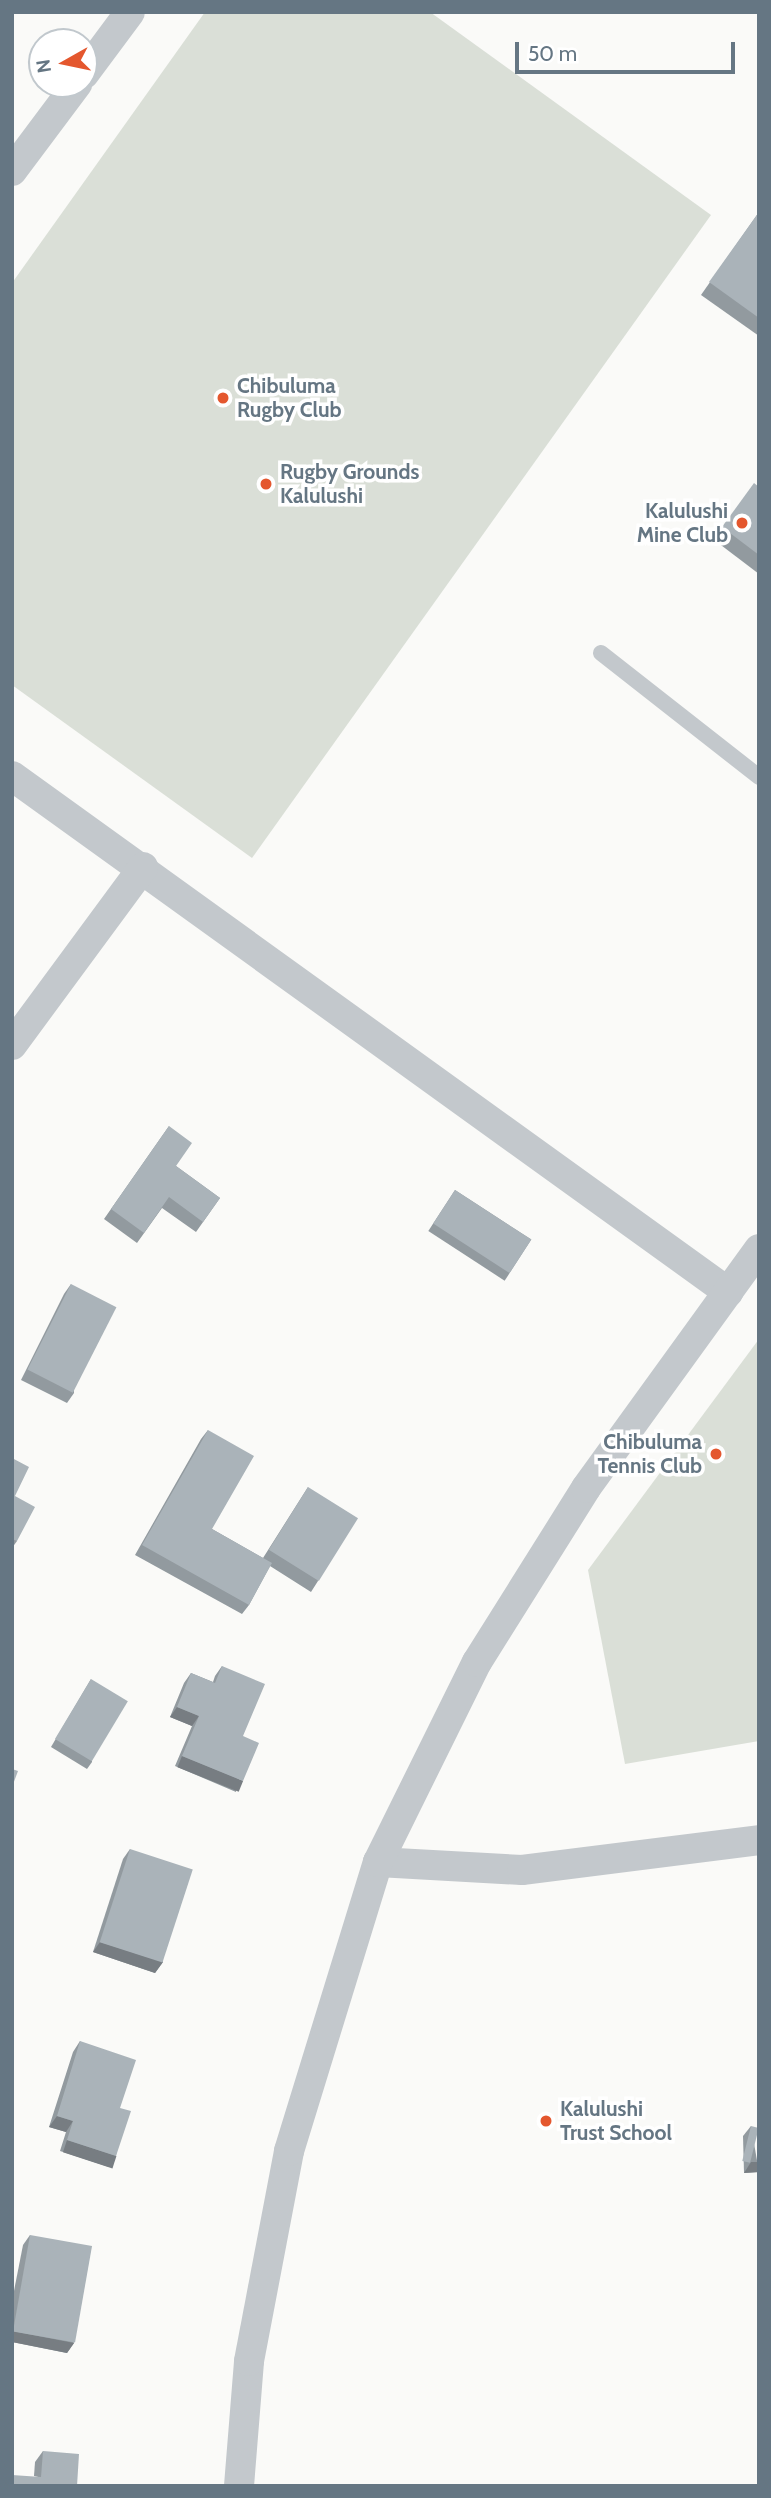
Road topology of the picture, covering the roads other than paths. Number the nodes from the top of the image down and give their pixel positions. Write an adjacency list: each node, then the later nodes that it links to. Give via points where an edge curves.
1 (130, 12): 2 (street)
2 (98, 55)
3 (67, 98): 4 (street)
4 (12, 171)
5 (601, 653): 7 (lane)
6 (12, 776): 8 (street)
7 (759, 777)
8 (143, 867): 9 (street); 11 (street, via 412,1069)
9 (12, 1045)
10 (759, 1249): 11 (street)
11 (728, 1292): 13 (street, via 586,1488 477,1662)
12 (759, 1840): 13 (street, via 522,1871)
13 (378, 1862): 14 (street, via 289,2151 248,2361)
14 (239, 2486)

